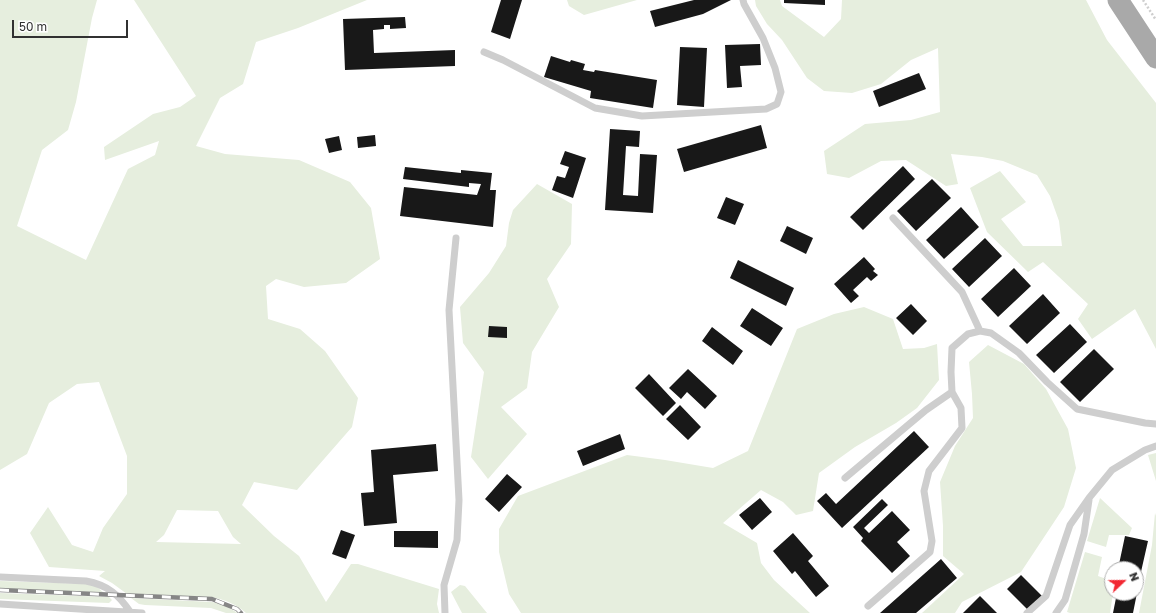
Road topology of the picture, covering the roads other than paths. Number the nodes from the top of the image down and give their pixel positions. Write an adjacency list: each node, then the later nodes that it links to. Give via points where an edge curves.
1 (743, 0): 3 (lane, via 763,38 782,92 777,104 766,109 642,116 595,108)
2 (1118, 0): 4 (main road)
3 (484, 52)
4 (1156, 58)
5 (893, 218): 7 (lane, via 962,292)
6 (456, 238): 18 (lane, via 449,310 460,500 457,540 444,585)
7 (980, 331): 8 (lane, via 968,334 952,348); 9 (lane, via 991,333 1019,353 1077,410)
8 (952, 392): 11 (lane, via 926,410); 15 (lane, via 961,408 962,428 929,471 924,491 932,541 930,552)
9 (1156, 424)
10 (1156, 446): 12 (lane, via 1112,470)
11 (845, 478)
12 (1089, 498): 19 (lane, via 1070,525 1046,596); 20 (lane, via 1084,534 1065,600)
13 (0, 577): 16 (lane, via 98,583 118,596)
14 (0, 604): 16 (lane)
15 (868, 606)
16 (131, 613): 17 (lane)
17 (142, 613)
18 (445, 613)
19 (1027, 613)
20 (1056, 613)

